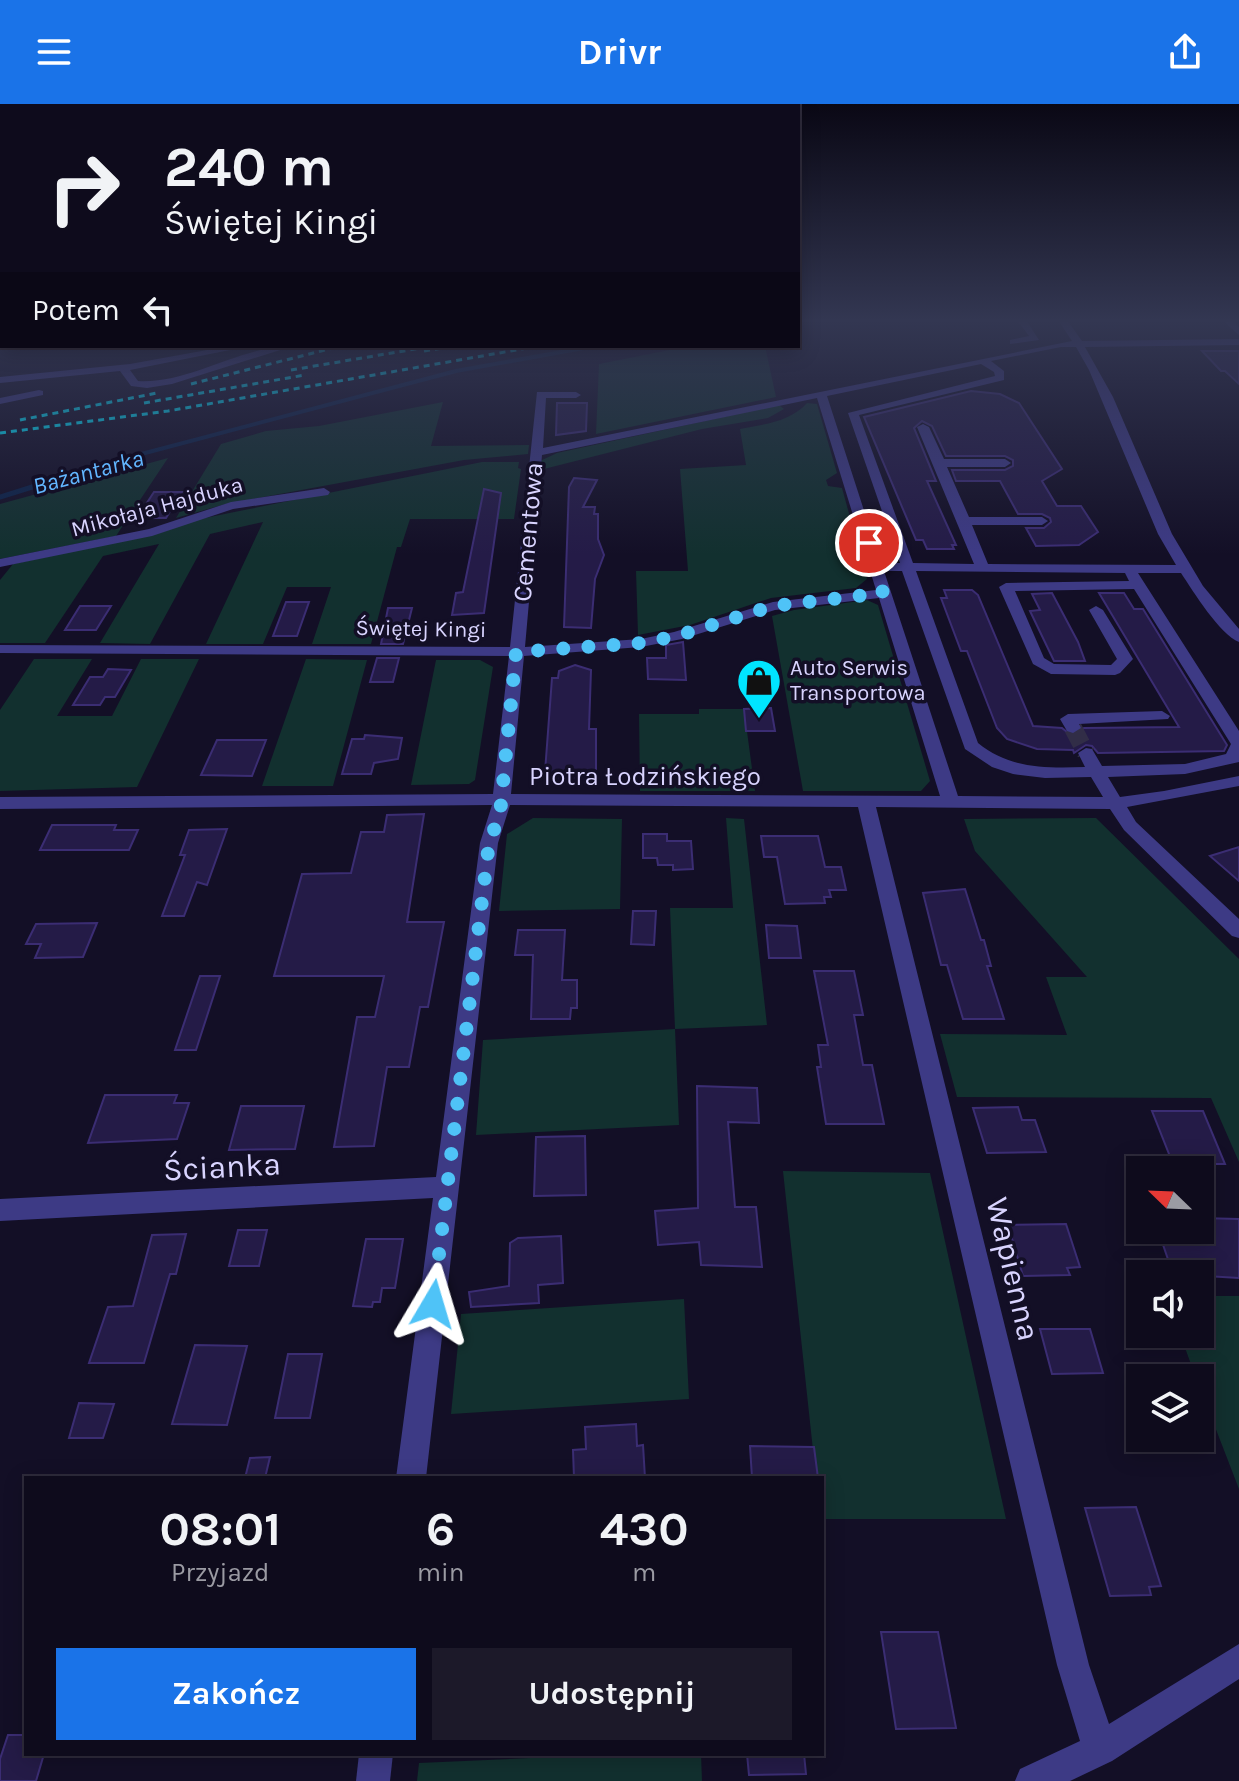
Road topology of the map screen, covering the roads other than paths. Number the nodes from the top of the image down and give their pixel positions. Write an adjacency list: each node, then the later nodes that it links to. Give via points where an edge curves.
1 (541, 398): 7 (street, Cementowa)
2 (800, 398): 7 (street)
3 (822, 398): 15 (street, via 844,483)
4 (915, 398): 16 (street, via 853,413)
5 (1110, 398): 18 (street, via 1165,535)
6 (923, 427): 8 (street)
7 (535, 453): 24 (street, Cementowa)
8 (940, 463): 9 (street); 11 (street)
9 (1005, 463)
10 (324, 492): 13 (street, Mikołaja Hajduka, via 251,502 152,532)
11 (964, 521): 12 (street); 14 (street)
12 (1042, 521)
13 (0, 563)
14 (982, 566): 16 (street); 17 (street)
15 (876, 567): 16 (street); 20 (street)
16 (909, 567): 28 (street, via 971,745 984,758 1013,771)
17 (1129, 568): 18 (street); 19 (street)
18 (1185, 569): 22 (street)
19 (1138, 585): 21 (street, via 1006,587 1038,661 1051,669 1115,670 1125,659); 28 (street, via 1239,744 1233,758 1185,769)
20 (883, 593): 24 (street, Świętej Kingi, via 773,606 641,643); 33 (street)
21 (1096, 610)
22 (1239, 638)
23 (0, 649): 24 (street, Świętej Kingi)
24 (516, 652): 30 (street, Cementowa)
25 (1162, 716): 26 (street, via 1068,719)
26 (1073, 728)
27 (1086, 753): 28 (street)
28 (1096, 772): 34 (street)
29 (1239, 781): 34 (street, Piotra Łodzińskiego)
30 (499, 801): 31 (street, Piotra Łodzińskiego); 32 (street, Piotra Łodzińskiego); 36 (street, Cementowa, via 489,843)
31 (0, 803)
32 (866, 803): 33 (street, Piotra Łodzińskiego); 40 (street, Wapienna, via 1073,1665)
33 (951, 803): 34 (street, Piotra Łodzińskiego)
34 (1114, 803): 35 (street, via 1130,826)
35 (1239, 931)
36 (448, 1187): 37 (street, Ścianka); 38 (street, Cementowa)
37 (0, 1210)
38 (411, 1476)
39 (1239, 1660): 40 (street)
40 (1100, 1749): 43 (street)
41 (376, 1756): 42 (street)
42 (373, 1781)
43 (1032, 1781)

